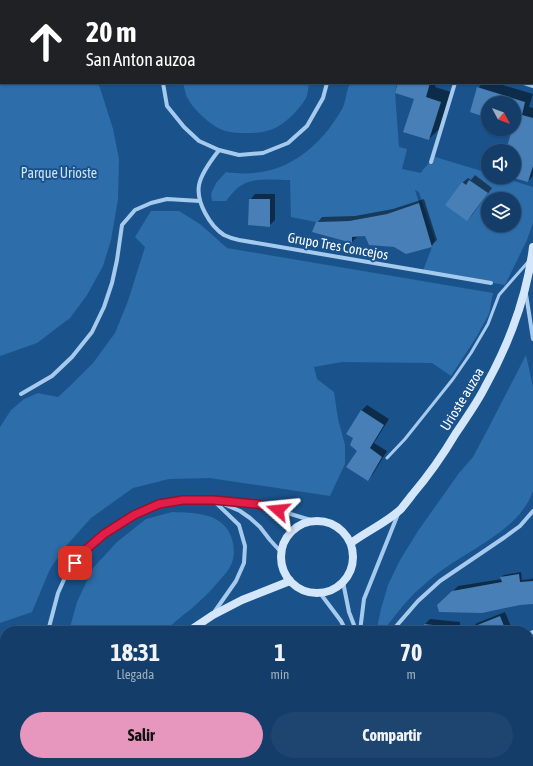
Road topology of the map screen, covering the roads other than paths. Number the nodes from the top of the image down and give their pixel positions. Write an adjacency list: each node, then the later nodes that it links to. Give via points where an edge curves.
1 (163, 84): 4 (street, via 167,106 184,127 199,141)
2 (327, 84): 4 (street, via 323,98 307,126 288,143 263,153 239,155)
3 (455, 84): 5 (street)
4 (219, 150): 6 (street, Grupo Tres Concejos, via 199,184)
5 (431, 162)
6 (200, 201): 10 (street, Grupo Tres Concejos, via 213,225 226,236 239,240); 13 (street, via 167,199 135,210 122,225 112,283 92,332 72,357 52,376)
7 (533, 247): 8 (street, Urioste auzoa)
8 (532, 258): 9 (street, Urioste auzoa); 14 (lane, via 499,296 488,324 453,379 410,434)
9 (531, 270): 11 (street, Urioste auzoa)
10 (491, 283)
11 (525, 290): 12 (street, Urioste auzoa); 16 (street, Urioste auzoa, via 510,336 485,388 442,456)
12 (533, 339)
13 (21, 394)
14 (387, 458)
15 (213, 500): 18 (street, via 257,504); 20 (street, via 250,518); 24 (street, via 239,525 245,546 244,563 236,581); 25 (street, via 183,500 159,504 134,515 104,534 82,553 67,573 58,593)
16 (400, 509): 19 (street, Urioste auzoa); 29 (street, Urioste auzoa, via 364,599)
17 (533, 511): 30 (street, via 520,526 440,581)
18 (314, 521): 19 (street, via 336,525); 20 (street, via 300,525 292,531)
19 (351, 543): 22 (street, via 354,557 352,567)
20 (282, 552): 21 (street, via 283,568)
21 (290, 581): 23 (street, via 305,591); 24 (street, via 242,600)
22 (343, 582): 23 (street, via 336,588); 28 (street)
23 (320, 593): 27 (street)
24 (213, 615): 26 (street)
25 (49, 626)
26 (196, 626)
27 (343, 626)
28 (354, 626)
29 (361, 626)
30 (396, 626)

